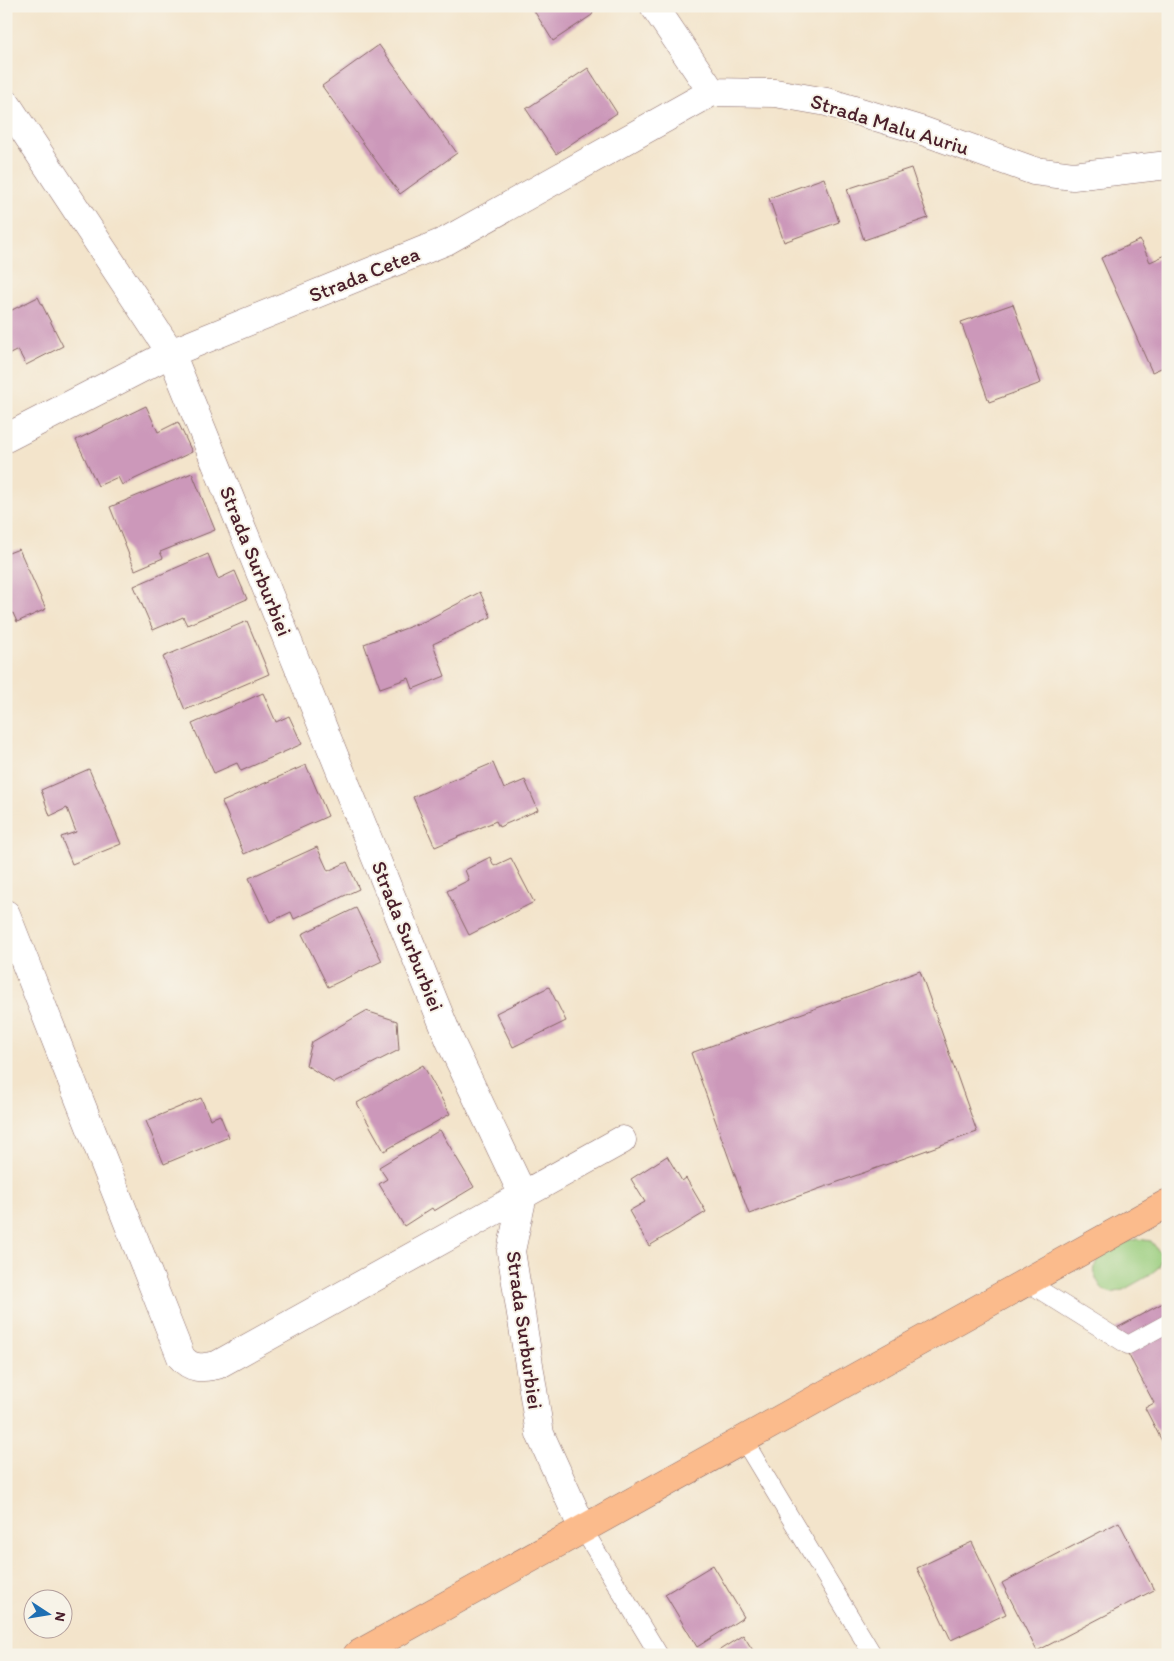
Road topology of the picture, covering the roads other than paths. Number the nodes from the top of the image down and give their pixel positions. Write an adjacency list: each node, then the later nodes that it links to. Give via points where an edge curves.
1 (654, 6): 2 (street)
2 (712, 92): 4 (street, Strada Malu Auriu, via 776,93 828,102 1034,171 1073,176); 5 (street, Strada Cetea, via 446,241)
3 (6, 103): 5 (street, Strada Surburbiei)
4 (1168, 165)
5 (171, 352): 6 (street, Strada Cetea); 9 (street, Strada Surburbiei, via 450,1040)
6 (6, 438)
7 (6, 914): 9 (street, via 181,1357 188,1365 201,1368 217,1365)
8 (622, 1140): 9 (street)
9 (523, 1195): 14 (street, Strada Surburbiei, via 511,1251 540,1434)
10 (1168, 1203): 11 (main road)
11 (1027, 1282): 12 (lane, via 1128,1345); 13 (main road)
12 (1168, 1323)
13 (743, 1439): 14 (main road); 17 (lane)
14 (583, 1529): 15 (main road); 16 (lane)
15 (357, 1655)
16 (659, 1655)
17 (873, 1655)

